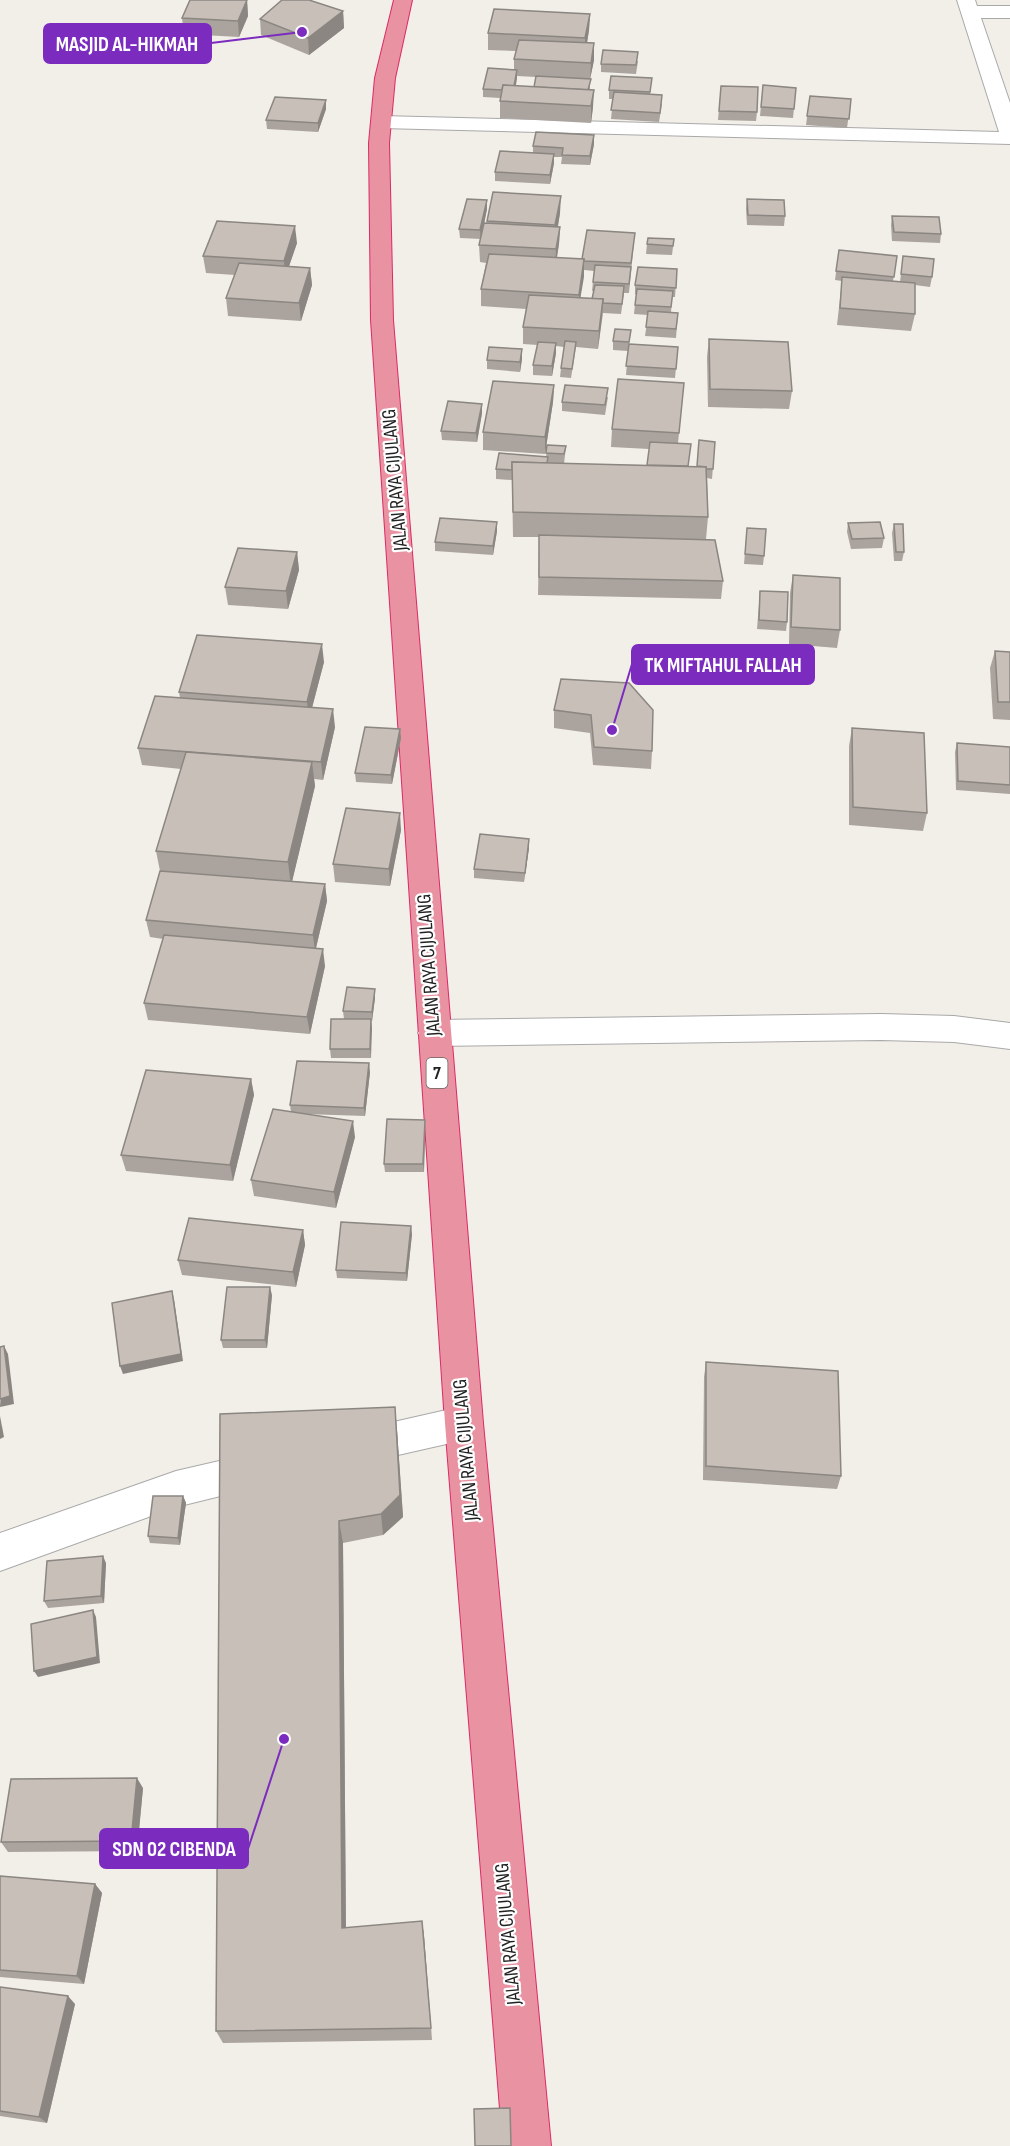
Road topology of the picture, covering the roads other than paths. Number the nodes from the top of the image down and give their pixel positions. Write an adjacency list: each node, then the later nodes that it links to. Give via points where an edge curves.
1 (403, 0): 6 (highway, JALAN RAYA CIJULANG / 7, via 385,78)
2 (968, 6): 3 (street); 4 (street)
3 (1010, 12)
4 (987, 64): 5 (street); 7 (street)
5 (1010, 64)
6 (381, 122): 8 (street); 9 (highway, JALAN RAYA CIJULANG / 7, via 382,320)
7 (1010, 134)
8 (1010, 138)
9 (434, 1033): 10 (street, via 881,1027 954,1029); 11 (highway, JALAN RAYA CIJULANG / 7)
10 (1010, 1036)
11 (464, 1423): 12 (street, via 176,1489); 13 (highway, JALAN RAYA CIJULANG / 7)
12 (0, 1552)
13 (527, 2146)

